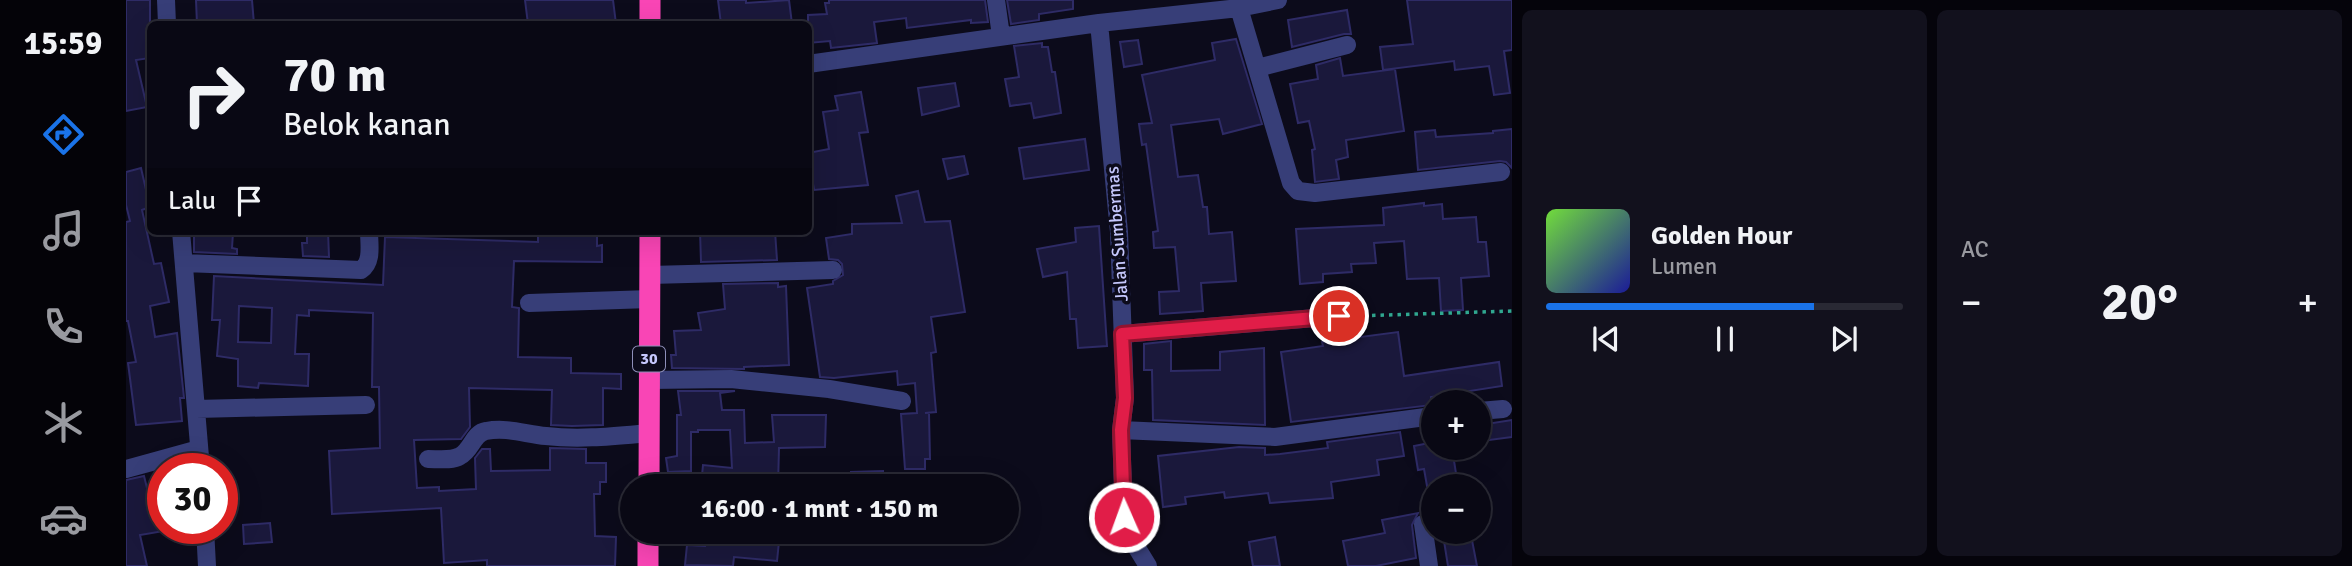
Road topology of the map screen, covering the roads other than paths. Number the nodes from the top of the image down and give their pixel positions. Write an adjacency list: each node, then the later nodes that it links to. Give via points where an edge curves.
1 (166, 0): 7 (street)
2 (650, 0): 8 (highway)
3 (996, 0): 10 (street)
4 (1278, 0): 5 (street)
5 (1259, 3): 6 (street)
6 (1239, 8): 9 (street); 13 (street)
7 (167, 21)
8 (650, 21)
9 (1098, 23): 10 (street); 24 (street, Jalan Sumbermas, via 1119,232)
10 (1001, 36): 12 (street)
11 (1347, 45): 13 (street)
12 (812, 63)
13 (1257, 68): 14 (street, via 1291,183 1298,191 1315,193)
14 (1502, 172)
15 (181, 235): 18 (street)
16 (369, 235): 18 (street, via 369,259 360,270)
17 (650, 235): 20 (highway, 30)
18 (184, 263): 28 (street)
19 (833, 270): 20 (street)
20 (650, 275): 21 (highway, 30)
21 (650, 299): 22 (street); 25 (highway, 30)
22 (529, 303)
23 (1339, 316): 24 (street)
24 (1122, 334): 32 (street, Jalan Sumbermas, via 1125,398)
25 (649, 380): 26 (street, via 731,379); 33 (highway, 30)
26 (902, 401)
27 (366, 405): 28 (street)
28 (196, 409): 34 (street)
29 (1503, 409): 30 (street)
30 (1491, 410)
31 (1421, 418): 32 (street, via 1275,438)
32 (1121, 430): 44 (street, Jalan Sumbermas, via 1125,526)
33 (649, 433): 36 (street, via 545,436 505,428 482,431 458,458); 38 (highway, 30)
34 (199, 449): 35 (street); 37 (street)
35 (199, 453)
36 (428, 459)
37 (126, 468)
38 (649, 474)
39 (206, 544): 42 (street)
40 (648, 544): 43 (highway)
41 (1426, 544): 45 (street)
42 (208, 566)
43 (648, 566)
44 (1148, 566)
45 (1429, 566)

